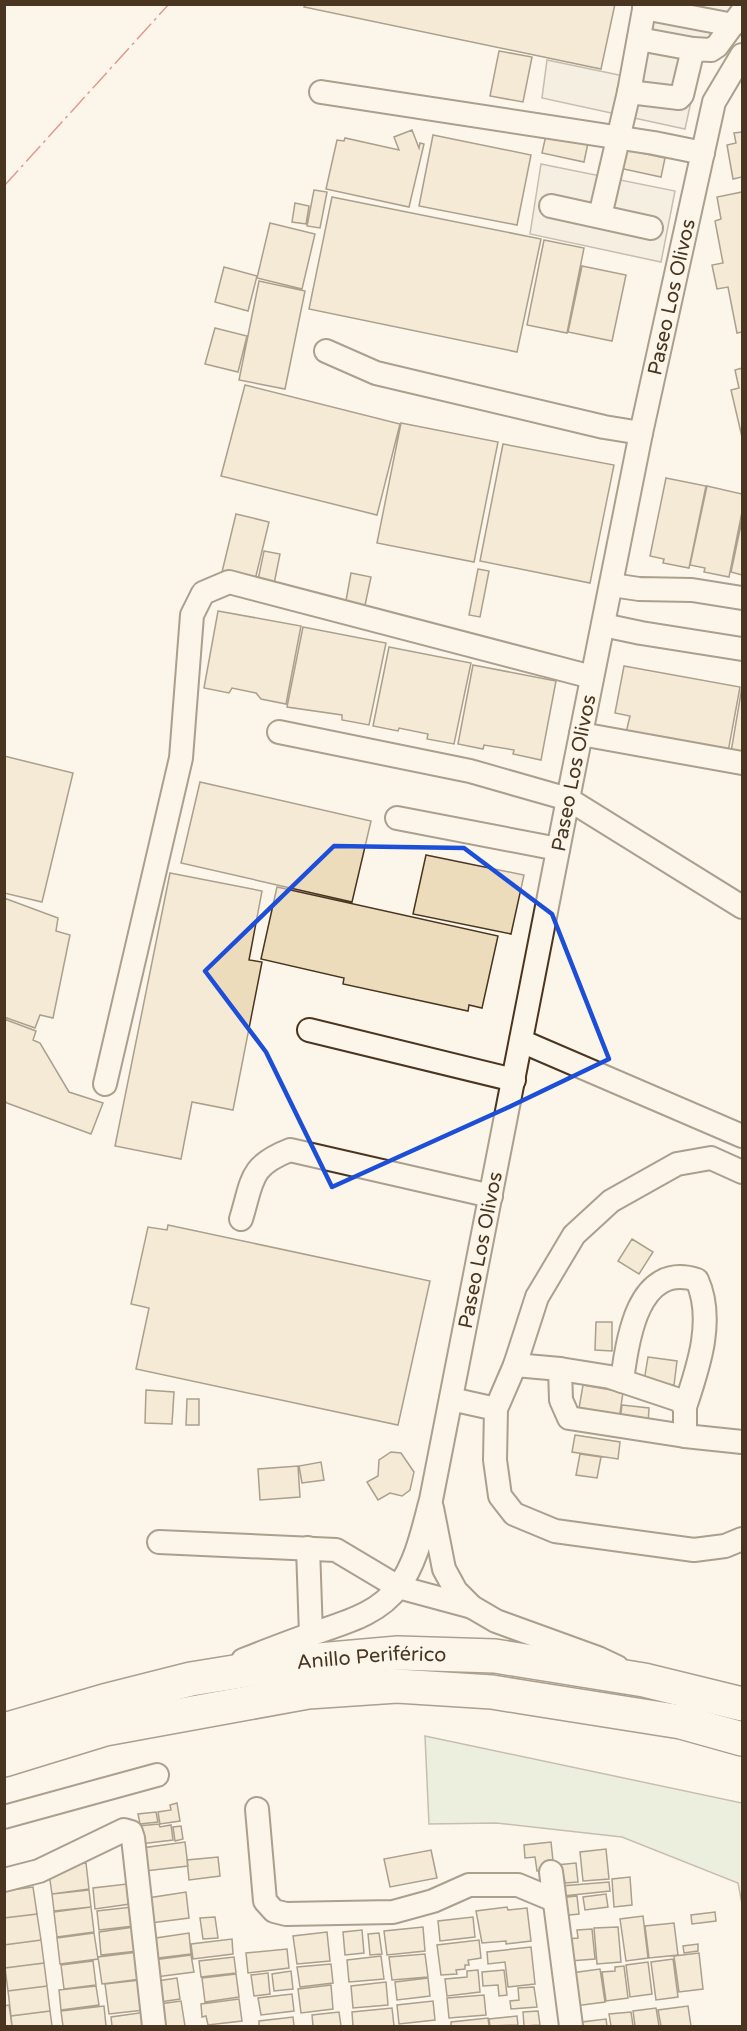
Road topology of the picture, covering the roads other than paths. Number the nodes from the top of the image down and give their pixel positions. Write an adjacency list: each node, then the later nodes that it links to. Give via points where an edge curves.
1 (645, 7): 2 (street); 3 (street)
2 (738, 18): 4 (street, via 717,46 711,50)
3 (639, 39): 4 (street); 7 (street)
4 (693, 49): 7 (street, via 679,98)
5 (742, 55): 9 (street, Paseo Los Olivos, via 714,102)
6 (321, 92): 8 (street)
7 (629, 92): 8 (street)
8 (618, 137): 9 (street); 11 (street)
9 (703, 153): 14 (street, Paseo Los Olivos)
10 (550, 206): 11 (street)
11 (600, 216): 12 (street)
12 (651, 228)
13 (326, 351): 14 (street, via 376,373)
14 (641, 433): 15 (street, Paseo Los Olivos)
15 (612, 585): 16 (street); 17 (street, Paseo Los Olivos)
16 (742, 598)
17 (603, 625): 18 (street); 19 (street, Paseo Los Olivos)
18 (742, 649)
19 (592, 677): 21 (street, Paseo Los Olivos); 30 (street, via 228,582 203,593 192,615 181,758)
20 (279, 732): 23 (street, via 470,771)
21 (581, 734): 22 (street); 23 (street, Paseo Los Olivos)
22 (742, 763)
23 (568, 799): 25 (street, Paseo Los Olivos); 26 (street)
24 (397, 819): 25 (street)
25 (558, 849): 28 (street, Paseo Los Olivos)
26 (742, 908)
27 (309, 1030): 29 (street)
28 (521, 1041): 29 (street, Paseo Los Olivos); 31 (street)
29 (514, 1080): 33 (street, Paseo Los Olivos)
30 (105, 1084)
31 (742, 1136)
32 (742, 1172): 35 (street, via 711,1158 676,1164 611,1201 574,1235 537,1297)
33 (491, 1196): 34 (street, via 290,1150 272,1157 255,1171); 38 (street, Paseo Los Olivos)
34 (241, 1219)
35 (515, 1365): 36 (street); 40 (street)
36 (560, 1369): 37 (street); 41 (street, via 561,1400 569,1418)
37 (622, 1381): 39 (street, via 679,1400); 39 (street, via 626,1347 642,1301 654,1286 672,1276 697,1280 703,1293 704,1326 700,1361)
38 (451, 1399): 40 (street); 43 (street, Paseo Los Olivos)
39 (685, 1407): 41 (street)
40 (496, 1410): 44 (street, via 495,1460 500,1496 514,1514 555,1531 694,1550 725,1546)
41 (685, 1436): 42 (street)
42 (742, 1442)
43 (431, 1500): 47 (street, Paseo Los Olivos, via 411,1565); 48 (street, Paseo Los Olivos, via 444,1569 456,1591)
44 (742, 1539)
45 (159, 1542): 46 (street)
46 (308, 1548): 47 (street, via 336,1550); 49 (street)
47 (398, 1587): 48 (street); 49 (street, Paseo Los Olivos, via 379,1606 359,1618)
48 (472, 1608): 51 (street, Paseo Los Olivos, via 496,1622 598,1658)
49 (311, 1635): 50 (street, Paseo Los Olivos)
50 (190, 1679): 51 (highway, Anillo Periférico, via 296,1662 398,1653 495,1656); 53 (highway, Anillo Periférico)
51 (644, 1680): 52 (highway, Anillo Periférico)
52 (742, 1704)
53 (4, 1730)
54 (742, 1739): 55 (highway, Anillo Periférico, via 681,1722 520,1696 397,1686 308,1692 105,1728)
55 (4, 1760)
56 (157, 1775): 58 (street)
57 (257, 1809): 61 (street, via 265,1900 274,1911 393,1912 434,1902 469,1885 518,1885)
58 (4, 1817)
59 (551, 1872): 61 (street)
60 (4, 1880): 62 (street, via 39,1871 124,1830 130,1832)
61 (554, 1900): 63 (street)
62 (154, 2026)
63 (571, 2026)

